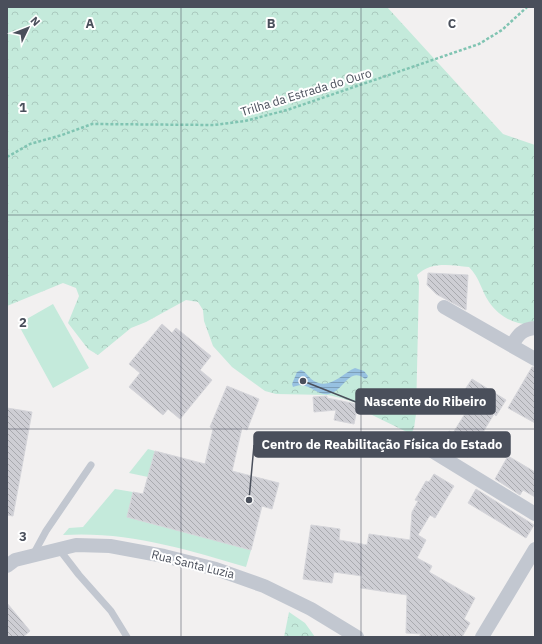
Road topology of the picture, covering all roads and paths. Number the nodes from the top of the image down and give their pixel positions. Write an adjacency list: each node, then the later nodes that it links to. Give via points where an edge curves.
1 (527, 7): 2 (path, Trilha da Estrada do Ouro, via 502,30 479,44 287,110 245,121 214,125 92,124 30,144)
2 (7, 157)
3 (444, 307): 5 (street)
4 (535, 328): 5 (street, via 520,333)
5 (512, 345): 6 (street)
6 (535, 358)
7 (424, 446): 9 (street)
8 (91, 465): 12 (lane)
9 (535, 514)
10 (59, 548): 12 (street, Rua Santa Luzia); 14 (street, Rua Santa Luzia, via 76,545 110,546 216,569 282,594); 15 (lane, via 111,611)
11 (535, 549): 17 (street)
12 (32, 555): 13 (street, Rua Santa Luzia)
13 (10, 562)
14 (340, 632): 16 (street, Rua Santa Luzia)
15 (127, 637)
16 (358, 637)
17 (482, 637)

